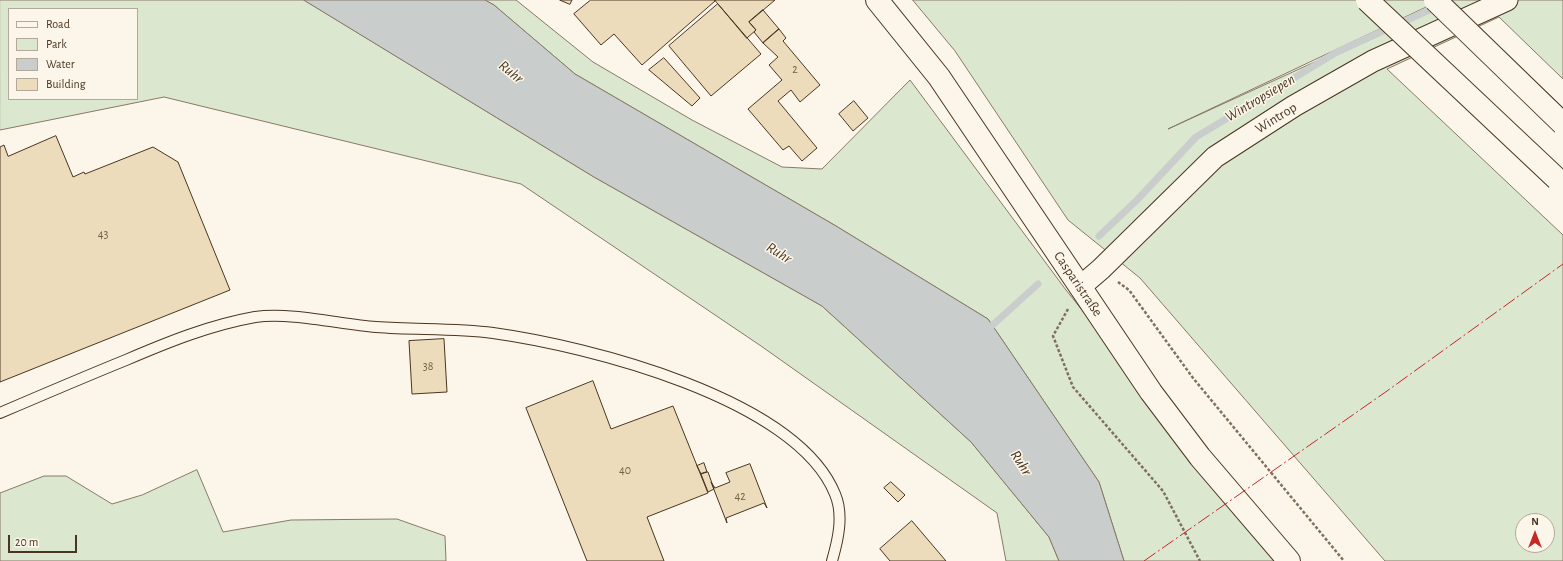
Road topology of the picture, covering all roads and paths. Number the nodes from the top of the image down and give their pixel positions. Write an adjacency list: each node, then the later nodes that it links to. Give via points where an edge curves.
1 (877, 0): 8 (main road, Casparistraße, via 939,77)
2 (1367, 0): 6 (main road, bridge)
3 (1435, 0): 5 (main road, bridge)
4 (1507, 0): 7 (street, Wintrop, via 1373,61 1294,106 1215,156)
5 (1563, 124)
6 (1557, 179)
7 (1101, 269): 8 (street, Wintrop); 13 (path, via 1129,290 1193,378)
8 (1080, 287): 11 (path, via 1053,336 1073,387 1163,491); 12 (main road, Casparistraße, via 1151,392 1200,457)
9 (0, 413): 10 (lane, via 183,336 217,325 258,317 292,317 384,328 471,331 518,337 586,351 661,373 755,415 786,435 808,454 824,474 835,494 840,522)
10 (832, 561)
11 (1200, 561)
12 (1289, 561)
13 (1344, 561)

